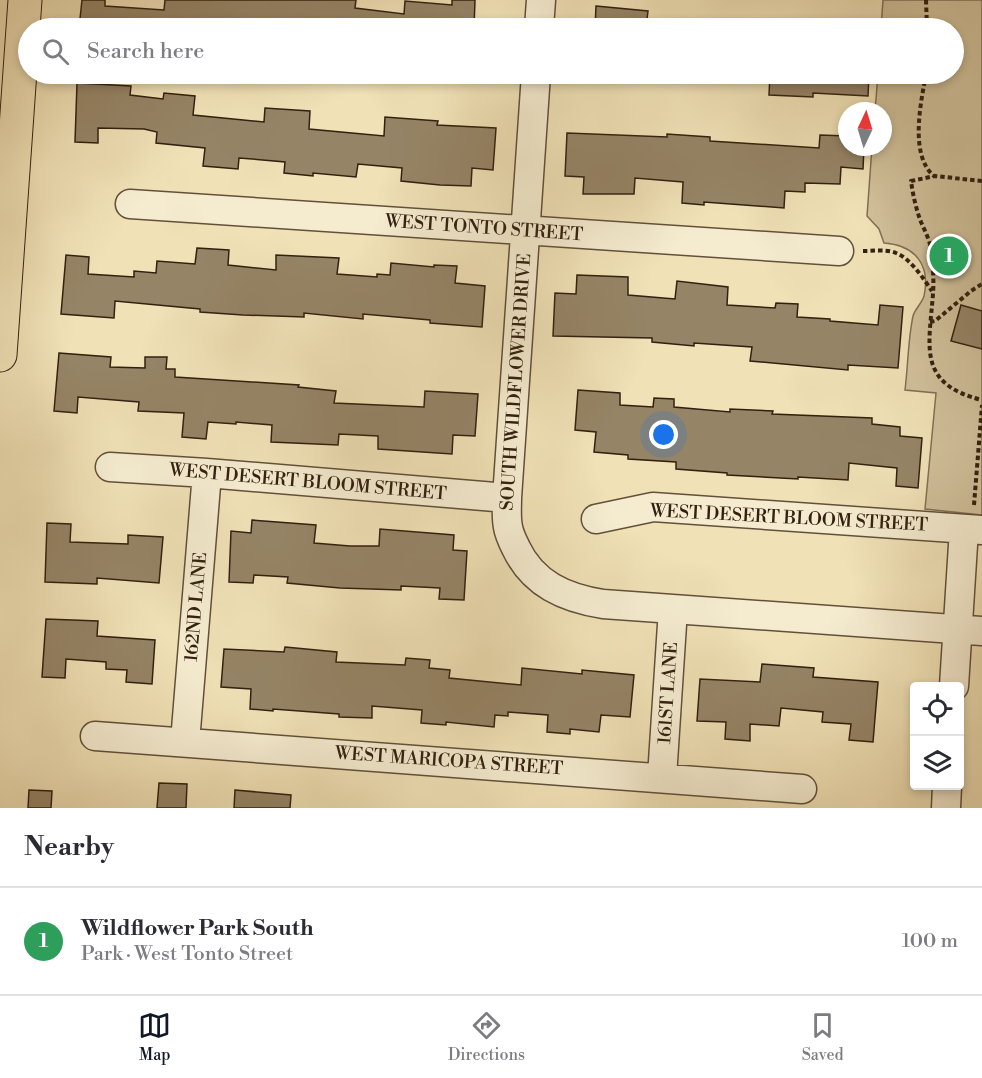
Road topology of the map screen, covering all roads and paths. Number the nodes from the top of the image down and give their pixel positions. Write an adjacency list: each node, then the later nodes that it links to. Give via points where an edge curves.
1 (24, 0): 4 (main road)
2 (541, 0): 5 (street)
3 (926, 0): 6 (path)
4 (20, 18)
5 (540, 18)
6 (927, 18)
7 (18, 24): 8 (main road)
8 (10, 56): 19 (main road)
9 (535, 84): 14 (street, SOUTH WILDFLOWER DRIVE)
10 (925, 84): 11 (path, via 920,148 925,165)
11 (935, 177): 12 (path); 17 (path, via 911,181 932,254)
12 (982, 181)
13 (130, 204): 14 (street, WEST TONTO STREET)
14 (526, 231): 15 (street, WEST TONTO STREET); 23 (street, SOUTH WILDFLOWER DRIVE)
15 (838, 251): 17 (path, via 897,253)
16 (982, 284): 18 (path)
17 (933, 292): 18 (path)
18 (930, 322): 20 (path, via 928,342 936,374 960,394)
19 (0, 355)
20 (982, 402): 25 (path)
21 (110, 467): 22 (street, WEST DESERT BLOOM STREET)
22 (207, 473): 23 (street, WEST DESERT BLOOM STREET); 30 (street, 162ND LANE)
23 (507, 498): 26 (street, SOUTH WILDFLOWER DRIVE, via 513,542 523,562 539,580 581,601)
24 (596, 519): 25 (street, WEST DESERT BLOOM STREET, via 653,507)
25 (973, 530): 27 (street)
26 (673, 609): 27 (street, SOUTH WILDFLOWER DRIVE); 31 (street, 161ST LANE)
27 (972, 630): 28 (street)
28 (956, 682)
29 (95, 736): 30 (street, WEST MARICOPA STREET)
30 (185, 742): 31 (street, WEST MARICOPA STREET)
31 (662, 777): 32 (street, WEST MARICOPA STREET)
32 (802, 789)
33 (947, 790): 34 (street)
34 (946, 808)

